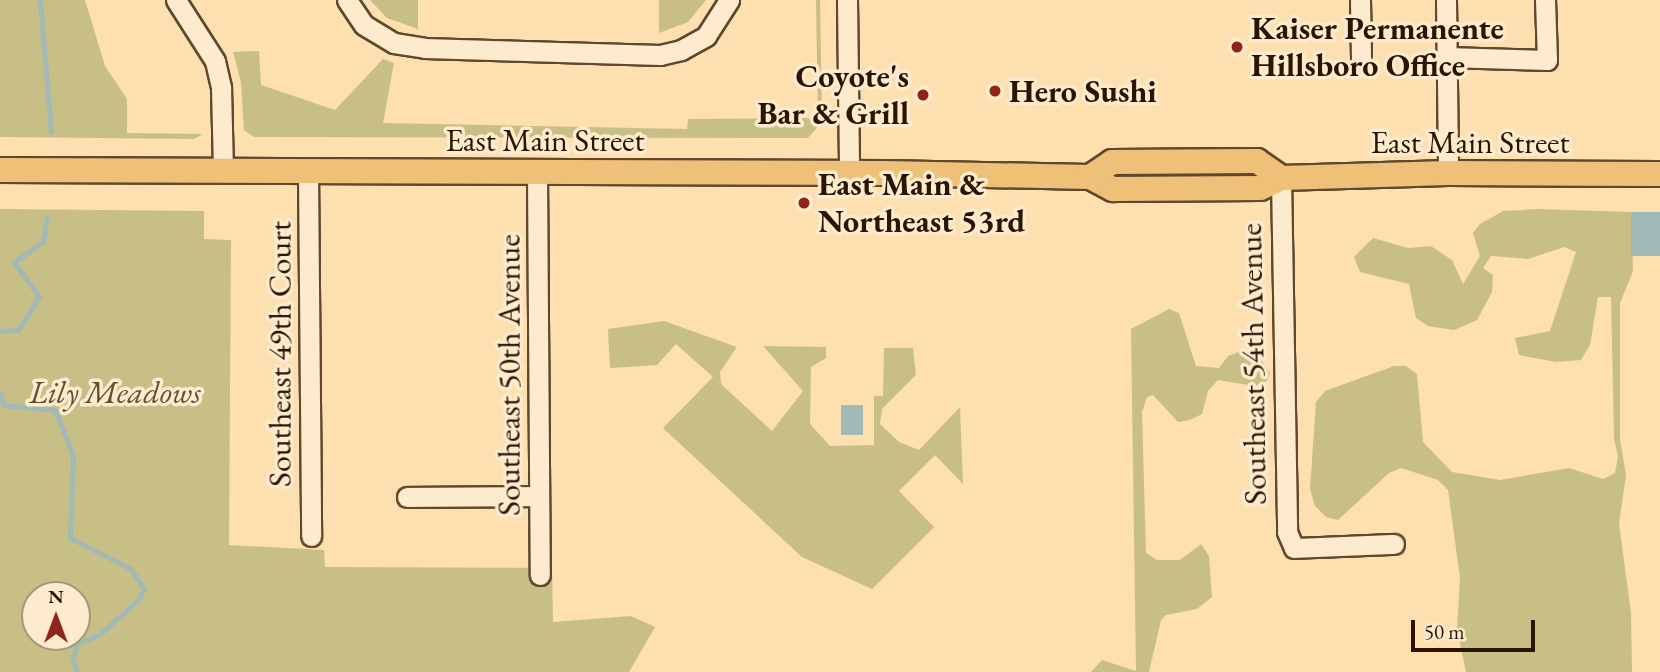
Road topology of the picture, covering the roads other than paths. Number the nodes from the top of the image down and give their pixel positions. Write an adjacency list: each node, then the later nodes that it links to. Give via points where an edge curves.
1 (176, 0): 11 (street, via 215,61 221,88)
2 (347, 0): 3 (street, via 364,24 394,43 424,48 660,55 706,36)
3 (729, 0)
4 (847, 0): 13 (street)
5 (1360, 0): 9 (street)
6 (1446, 0): 8 (street)
7 (1545, 0): 8 (street, via 1547,60)
8 (1447, 57): 14 (street)
9 (1362, 58)
10 (0, 170): 11 (main road, East Main Street)
11 (223, 171): 12 (main road, East Main Street)
12 (308, 172): 15 (main road, East Main Street); 20 (street, Southeast 49th Court)
13 (849, 172): 15 (main road, East Main Street); 17 (main road, East Main Street, via 1090,177 1112,162 1257,162)
14 (1448, 173): 16 (main road, East Main Street); 17 (main road, East Main Street)
15 (537, 174): 18 (street, Southeast 50th Avenue)
16 (1660, 174)
17 (1281, 177): 21 (street, Southeast 54th Avenue, via 1287,532 1294,548)
18 (539, 496): 19 (street); 22 (street, Southeast 50th Avenue)
19 (407, 497)
20 (311, 536)
21 (1394, 544)
22 (540, 575)

